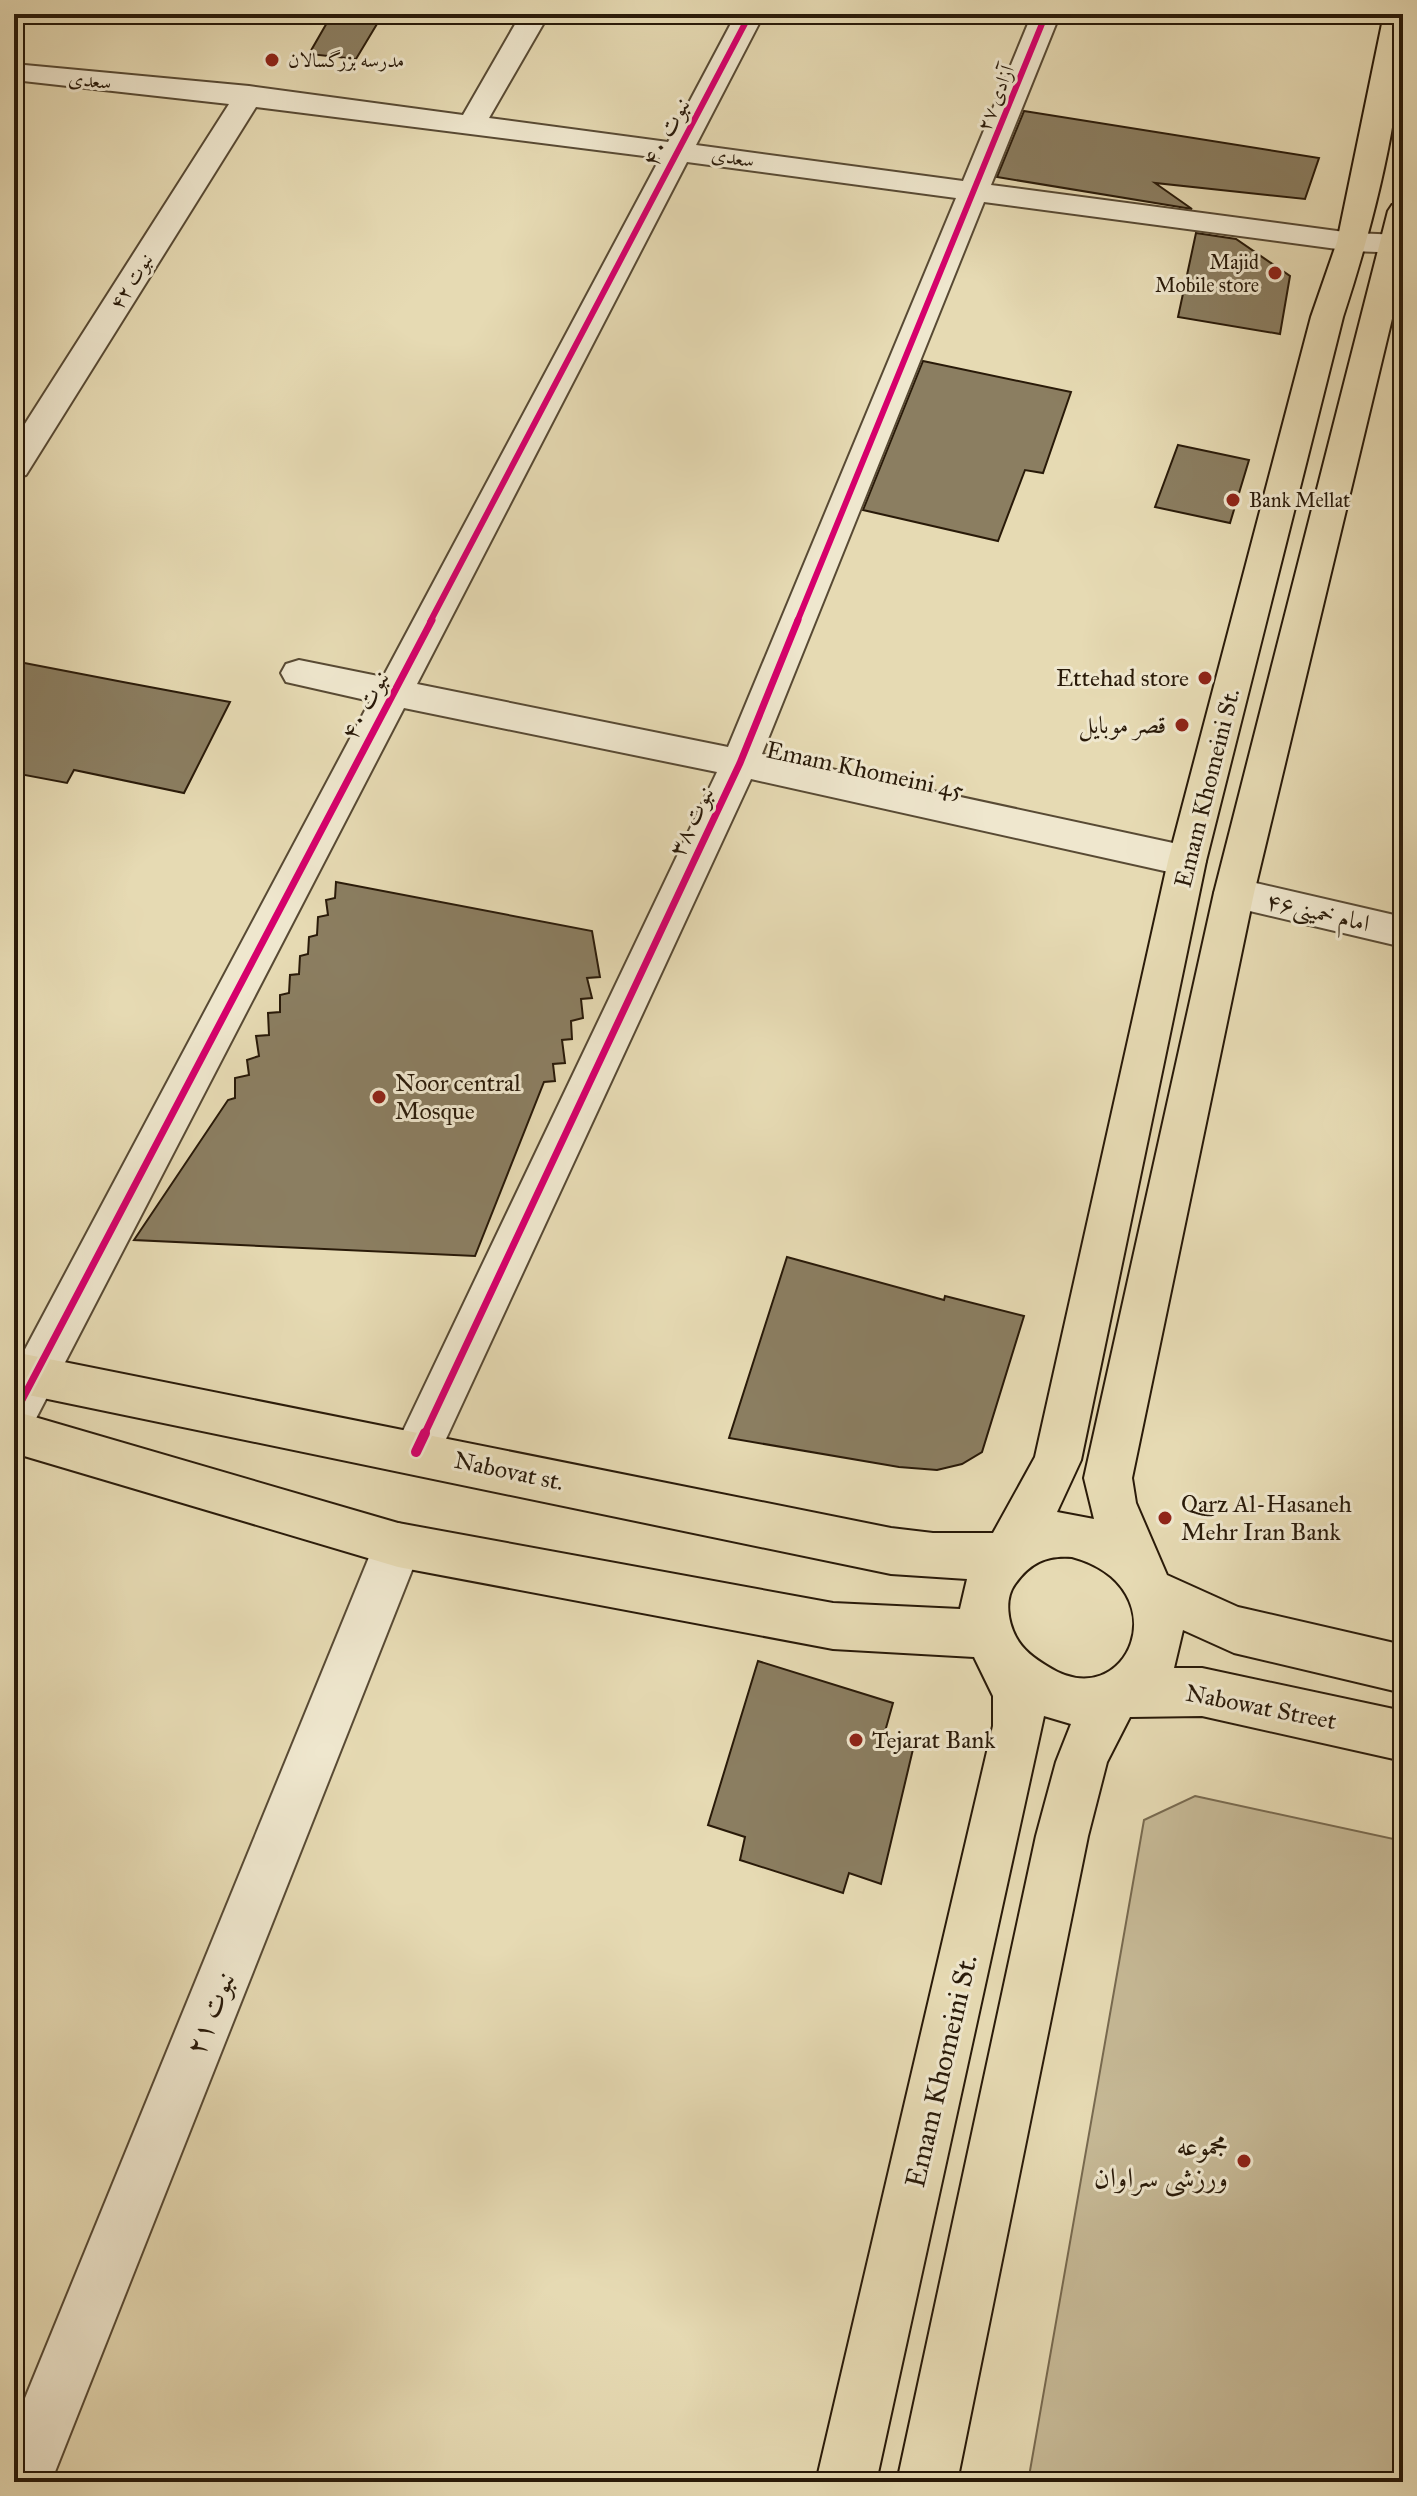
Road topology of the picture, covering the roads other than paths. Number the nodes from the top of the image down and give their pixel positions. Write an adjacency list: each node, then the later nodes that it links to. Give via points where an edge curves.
1 (535, 14): 7 (street)
2 (750, 14): 8 (street, نبوت ۴۰)
3 (1046, 14): 9 (street, آزادی ۲۷)
4 (1398, 14): 11 (main road, Emam Khomeini St.)
5 (14, 72): 6 (street, سعدی)
6 (249, 95): 7 (street, سعدی); 12 (street, نبوت ۴۲)
7 (473, 122): 8 (street, سعدی)
8 (679, 149): 9 (street, سعدی); 14 (street, نبوت ۴۰)
9 (974, 194): 11 (street, سعدی); 15 (street, نبوت ۳۸)
10 (1401, 233): 11 (street, سعدی); 17 (main road)
11 (1352, 242): 16 (main road, Emam Khomeini St., via 1327,317)
12 (14, 467)
13 (299, 673): 14 (street, Emam Khomeini 45)
14 (394, 692): 15 (street, Emam Khomeini 45); 19 (street, نبوت ۴۰)
15 (740, 763): 16 (street, Emam Khomeini 45); 21 (street, نبوت ۳۸)
16 (1187, 861): 23 (main road, Emam Khomeini St., via 1058,1460)
17 (1234, 893): 18 (street, امام خمینی۴۶); 24 (main road, via 1108,1478 1112,1503)
18 (1403, 932)
19 (21, 1388): 21 (main road, Nabovat st.)
20 (14, 1432): 22 (main road)
21 (416, 1452): 23 (main road, Nabovat st., via 891,1551)
22 (398, 1545): 25 (main road, via 833,1626); 29 (street, نبوت ۲۱)
23 (1006, 1556): 24 (main road, via 1029,1540 1057,1533 1086,1536 1115,1548); 25 (main road, via 990,1578 984,1606)
24 (1145, 1580): 26 (main road, via 1234,1629); 27 (main road, via 1161,1622 1156,1651 1140,1676)
25 (995, 1648): 27 (main road, via 1025,1683 1054,1697 1086,1701); 30 (main road, Emam Khomeini St., via 1018,1695 1013,1754)
26 (1403, 1669)
27 (1117, 1693): 28 (main road, Nabowat Street, via 1202,1692); 31 (main road, via 1085,1743 1062,1836)
28 (1403, 1736)
29 (21, 2481)
30 (846, 2482)
31 (927, 2482)

